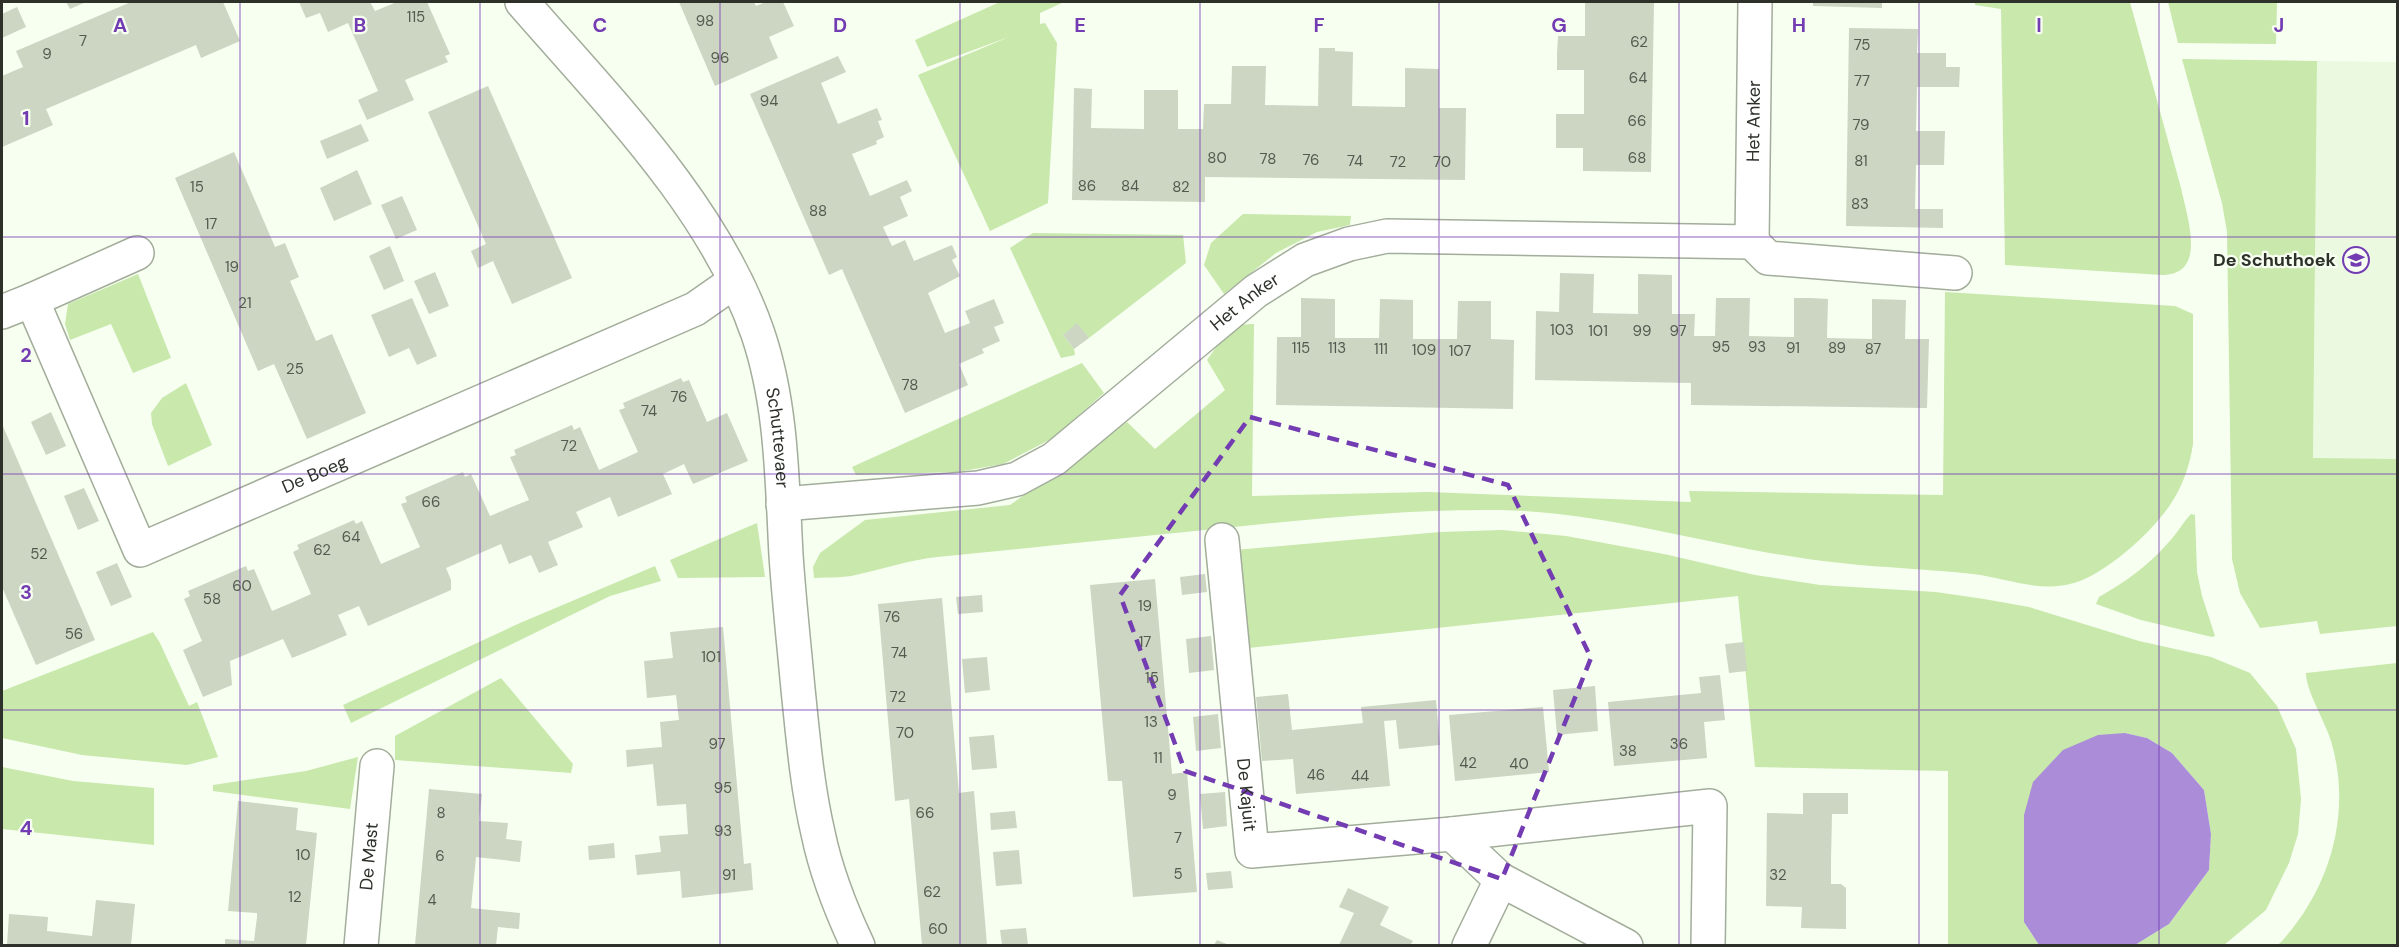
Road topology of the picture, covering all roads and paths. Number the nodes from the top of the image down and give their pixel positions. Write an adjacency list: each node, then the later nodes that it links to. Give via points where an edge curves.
1 (522, 2): 6 (street, Schuttevaer, via 643,141 702,224)
2 (1755, 2): 3 (street, Het Anker)
3 (1752, 242): 5 (street, via 1768,258); 9 (street, Het Anker, via 1387,236 1349,244 1305,260 1256,291 1054,459 1017,479 978,488)
4 (137, 253): 7 (street)
5 (1955, 273)
6 (735, 281): 7 (street, De Boeg, via 695,309 140,550); 9 (street, Schuttevaer, via 758,335 771,391 780,442)
7 (32, 300): 8 (street)
8 (2, 312)
9 (783, 504): 15 (street, Schuttevaer, via 808,777 818,834 834,890)
10 (1222, 540): 12 (street, De Kajuit, via 1252,850)
11 (377, 766): 14 (street, De Mast)
12 (1452, 834): 13 (street); 18 (street, De Kajuit, via 1710,806)
13 (1501, 879): 16 (street); 17 (street)
14 (361, 945)
15 (858, 945)
16 (1469, 945)
17 (1626, 945)
18 (1708, 945)

